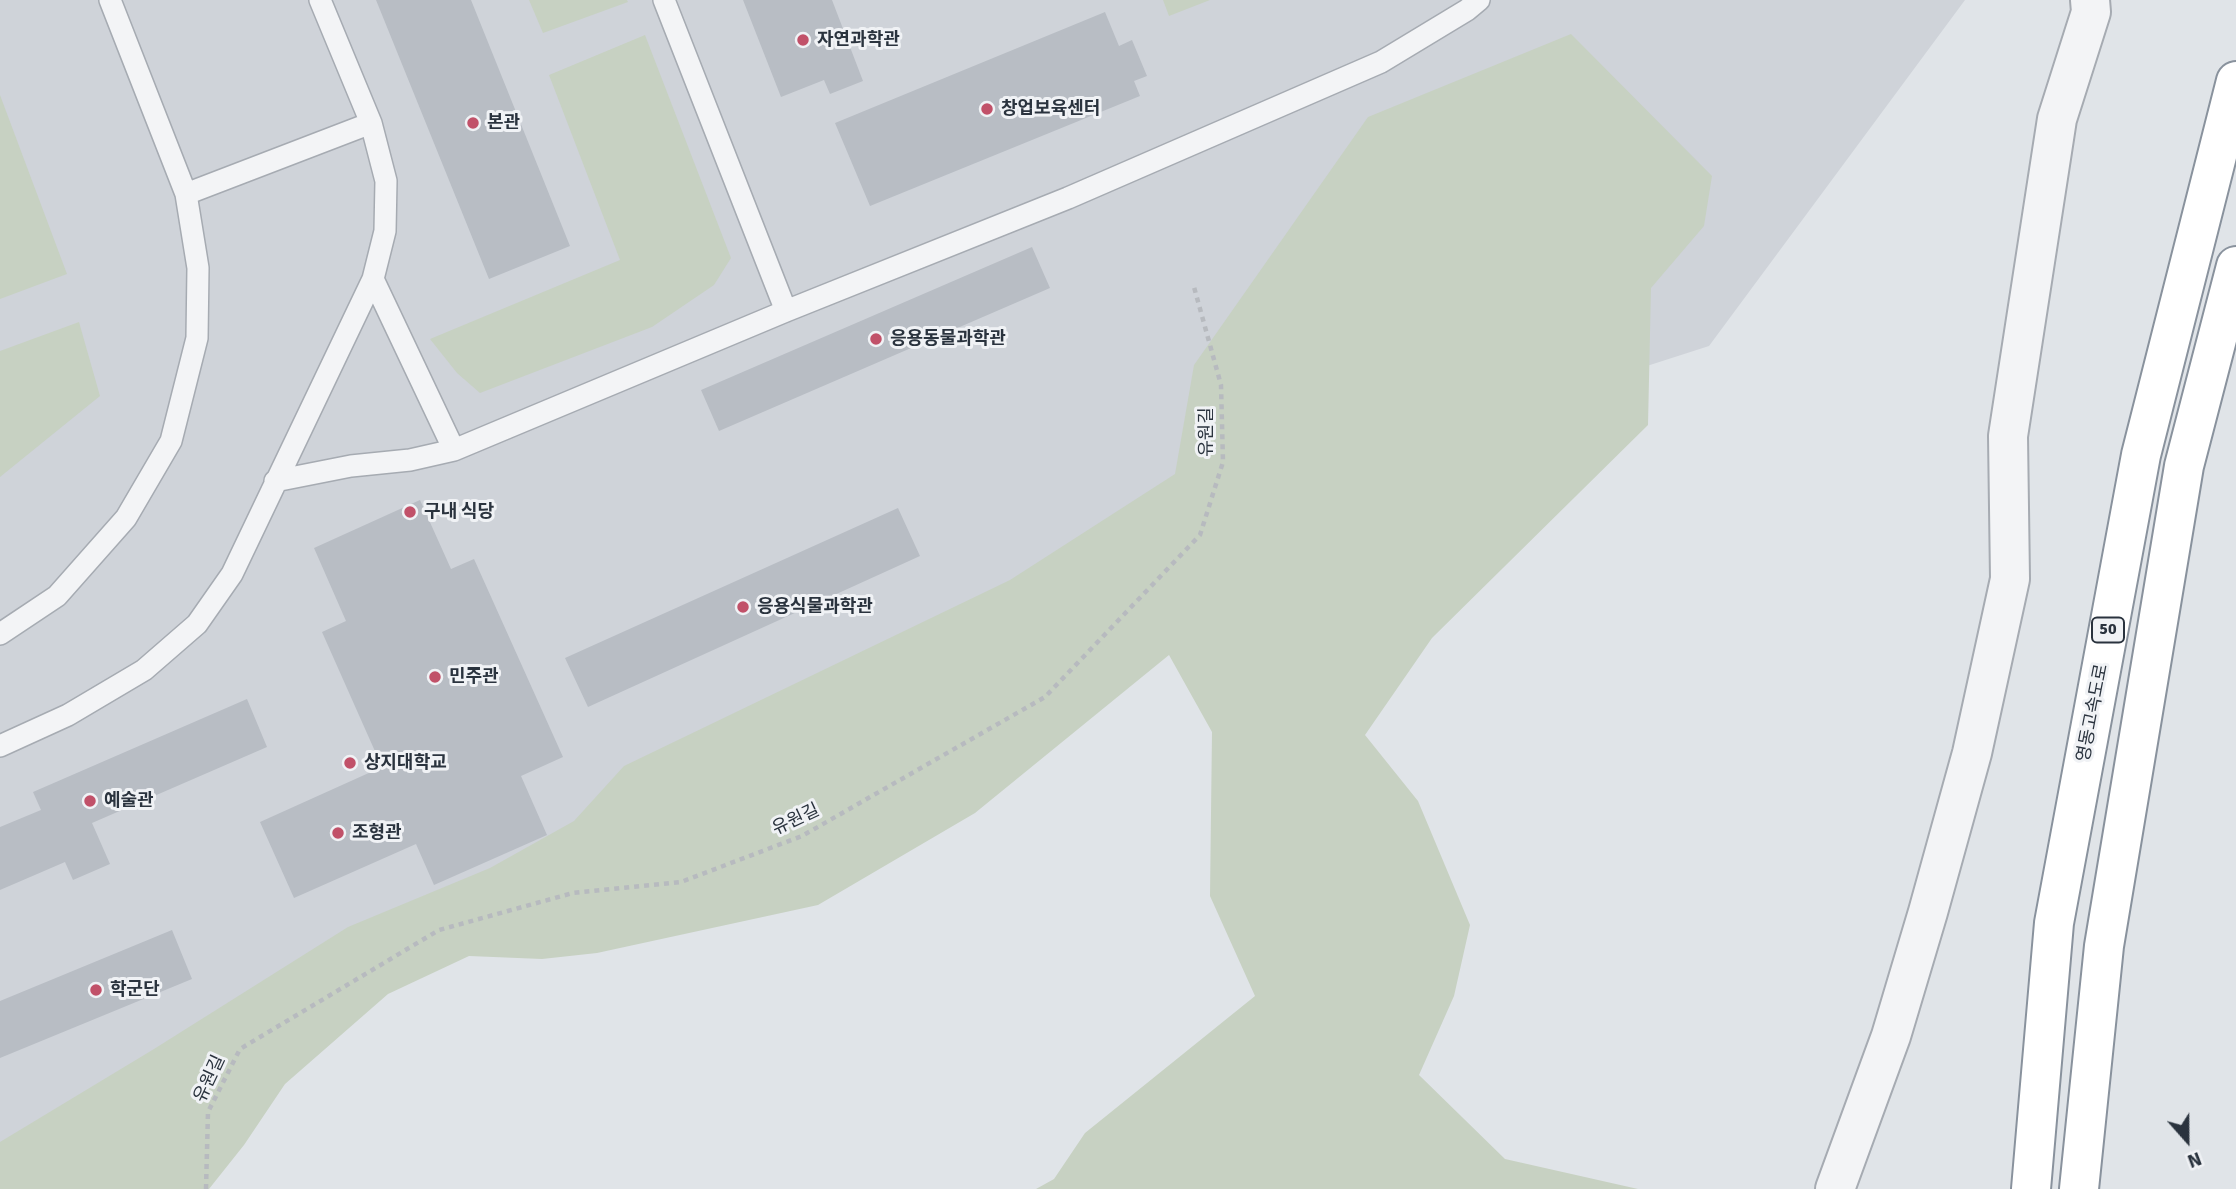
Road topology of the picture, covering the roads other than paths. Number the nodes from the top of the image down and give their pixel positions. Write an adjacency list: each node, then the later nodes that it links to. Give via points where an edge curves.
1 (110, 0): 8 (lane)
2 (320, 0): 7 (lane)
3 (664, 0): 11 (lane)
4 (1479, 0): 11 (lane, via 1381,62 1068,198)
5 (2090, 0): 16 (street, via 2091,12 2057,119 2008,436 2007,593 1972,753 1928,912 1891,1036)
6 (2236, 81): 17 (highway, 영동고속도로 / 50, via 2141,455 2054,923)
7 (371, 123): 8 (lane); 10 (lane, via 386,181 385,231)
8 (186, 194): 14 (lane, via 198,268 197,338 171,441 126,518 57,596)
9 (2236, 266): 18 (highway, via 2184,466 2104,946)
10 (373, 279): 12 (lane); 13 (lane)
11 (786, 311): 12 (lane)
12 (454, 450): 13 (lane)
13 (275, 481): 15 (lane, via 232,574 197,624 144,670 68,715)
14 (0, 634)
15 (0, 746)
16 (1835, 1189)
17 (2031, 1189)
18 (2079, 1189)

